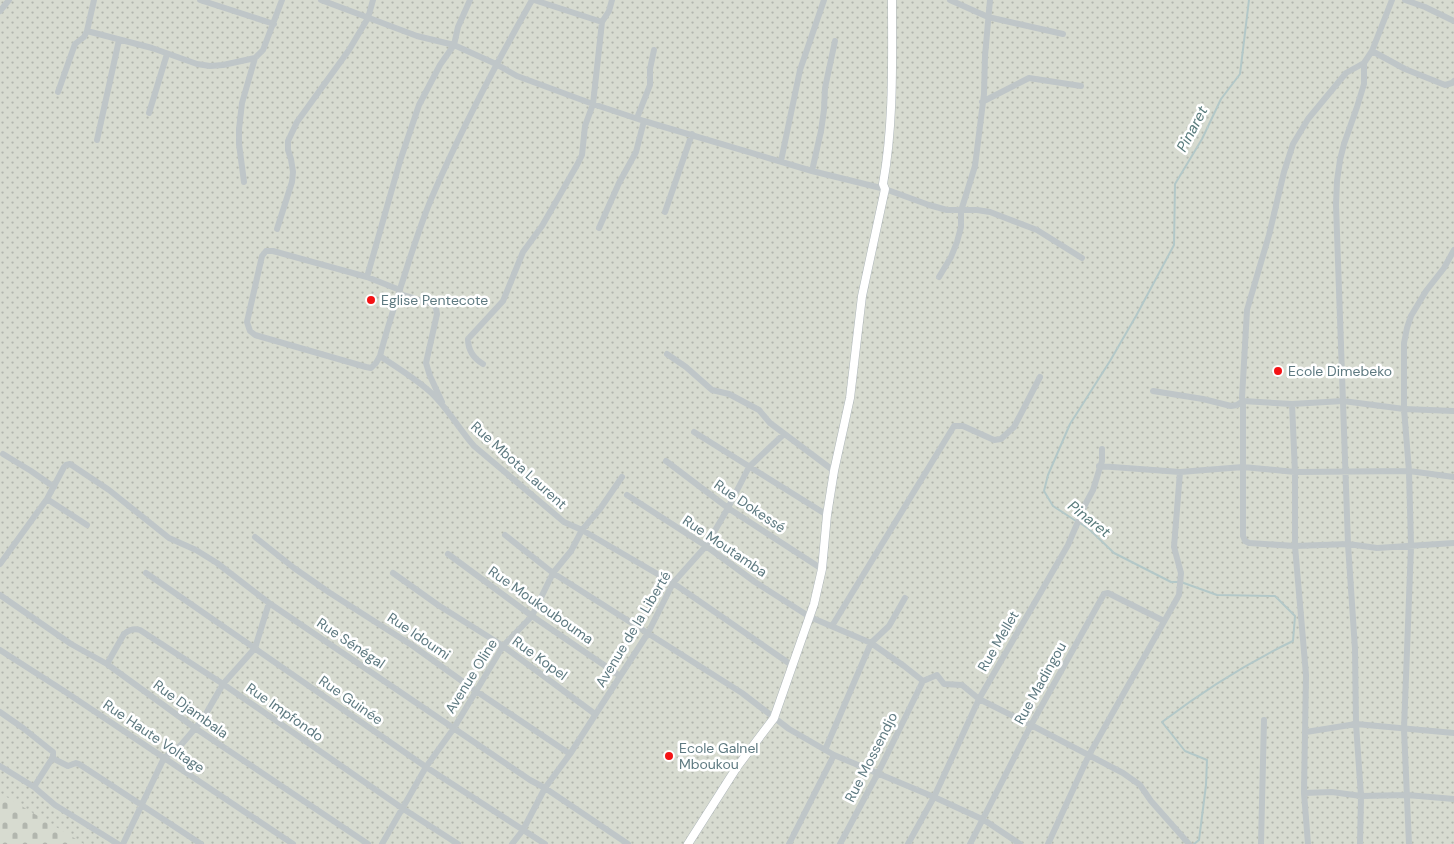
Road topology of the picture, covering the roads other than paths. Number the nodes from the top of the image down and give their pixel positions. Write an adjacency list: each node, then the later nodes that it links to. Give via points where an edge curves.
1 (9, 0): 16 (street)
2 (94, 0): 22 (street)
3 (200, 0): 21 (street)
4 (282, 0): 21 (street)
5 (322, 0): 18 (street)
6 (373, 0): 18 (street)
7 (470, 0): 26 (street)
8 (533, 0): 19 (street); 32 (street)
9 (612, 0): 19 (street)
10 (824, 0): 43 (street, via 800,70)
11 (892, 0): 46 (main road, via 892,83)
12 (950, 0): 17 (street)
13 (990, 0): 17 (street)
14 (1392, 0): 28 (street)
15 (1405, 0): 20 (street)
16 (0, 11)
17 (988, 17): 23 (street); 36 (street)
18 (368, 18): 26 (street); 50 (street, via 297,122 288,141 292,182)
19 (602, 22): 37 (street)
20 (1454, 22)
21 (274, 24): 30 (street, via 263,50)
22 (87, 31): 24 (street); 35 (street, via 75,44)
23 (1063, 34)
24 (119, 40): 29 (street); 42 (street)
25 (835, 41): 44 (street)
26 (454, 45): 32 (street); 53 (street, via 419,104)
27 (654, 50): 39 (street, via 650,85)
28 (1372, 51): 31 (street); 33 (street, via 1405,69 1445,84)
29 (167, 54): 30 (street, via 210,66); 38 (street)
30 (255, 58): 45 (street, via 240,121 239,144)
31 (1364, 63): 61 (street, via 1346,73 1308,119 1293,144 1247,310); 62 (street, via 1364,84 1344,144 1337,182)
32 (496, 64): 37 (street, via 517,76); 55 (street, via 431,198)
33 (1454, 81)
34 (1081, 86): 36 (street, via 1029,78)
35 (58, 92)
36 (982, 102): 47 (street, via 975,166)
37 (592, 104): 39 (street); 58 (street, via 578,166 520,259 503,301 468,339 472,354)
38 (149, 112)
39 (637, 118): 40 (street)
40 (644, 121): 41 (street); 49 (street, via 636,152)
41 (692, 134): 43 (street); 48 (street)
42 (97, 140)
43 (781, 161): 44 (street)
44 (812, 171): 46 (street)
45 (244, 182)
46 (884, 189): 47 (street, via 929,205); 75 (main road, via 862,296 850,398)
47 (961, 211): 52 (street, via 990,212 1037,230); 54 (street, via 957,242)
48 (665, 212)
49 (600, 228)
50 (277, 229)
51 (1454, 250): 65 (street, via 1426,291 1407,328)
52 (1082, 258)
53 (367, 277): 55 (street); 57 (street, via 266,251 262,256 247,322 250,331 256,335 366,367 372,368)
54 (939, 277)
55 (399, 292): 57 (street); 64 (street, via 436,308 426,363)
56 (667, 354): 68 (street, via 712,390 729,394 759,410)
57 (380, 356): 64 (street, Rue Mbota Laurent, via 428,390)
58 (484, 364)
59 (1040, 377): 109 (street, via 1014,427 1001,439 994,440 963,426 954,426)
60 (1154, 391): 61 (street, via 1231,406)
61 (1243, 401): 63 (street); 74 (street)
62 (1343, 401): 63 (street); 65 (street); 79 (street)
63 (1292, 404): 78 (street)
64 (444, 408): 88 (street, Rue Mbota Laurent, via 474,446 564,522)
65 (1404, 409): 66 (street); 76 (street)
66 (1454, 411)
67 (694, 432): 73 (street)
68 (784, 434): 73 (street, Avenue de la Liberté); 75 (street)
69 (1102, 449): 72 (street, Rue Mellet)
70 (3, 454): 82 (street)
71 (666, 461): 85 (street, Rue Dokessé)
72 (1100, 466): 77 (street); 121 (street, Rue Mellet, via 1093,490 1068,545)
73 (749, 467): 85 (street, Avenue de la Liberté); 86 (street)
74 (1243, 467): 77 (street); 78 (street); 94 (street, via 1245,541 1249,544)
75 (834, 471): 86 (main road)
76 (1409, 471): 79 (street); 81 (street); 95 (street)
77 (1180, 472): 108 (street, via 1174,548 1182,573 1180,595)
78 (1295, 472): 79 (street); 94 (street)
79 (1346, 472): 92 (street)
80 (622, 477): 88 (street, Avenue Oline)
81 (1454, 477)
82 (54, 487): 84 (street); 105 (street, Rue Sénégal, via 64,467 74,466 169,538 217,563)
83 (627, 495): 93 (street, Rue Moutamba)
84 (48, 499): 87 (street); 97 (street)
85 (728, 508): 93 (street, Avenue de la Liberté); 98 (street, Rue Dokessé)
86 (827, 515): 98 (main road)
87 (87, 525)
88 (582, 530): 99 (street, Avenue Oline, via 571,551); 102 (street, Rue Mbota Laurent)
89 (505, 535): 99 (street)
90 (255, 537): 120 (street, Rue Idoumi, via 294,568)
91 (1454, 543): 95 (street)
92 (1348, 544): 94 (street); 95 (street, via 1377,548); 126 (street)
93 (706, 546): 102 (street, Avenue de la Liberté); 107 (street, Rue Moutamba, via 755,582)
94 (1295, 546): 131 (street, via 1306,675)
95 (1411, 546): 130 (street)
96 (448, 554): 106 (street, Rue Moukoubouma)
97 (0, 564)
98 (822, 569): 107 (main road)
99 (553, 572): 106 (street, Avenue Oline); 110 (street)
100 (146, 573): 113 (street, Rue Guinée)
101 (393, 573): 112 (street, Rue Kopel)
102 (672, 584): 110 (street, Avenue de la Liberté); 116 (street, Rue Mbota Laurent)
103 (0, 595): 115 (street, Rue Djambala, via 71,644)
104 (906, 598): 111 (street, via 889,626)
105 (269, 603): 113 (street); 129 (street, Rue Sénégal)
106 (532, 616): 112 (street, Avenue Oline); 117 (street, Rue Moukoubouma)
107 (810, 616): 109 (street, Rue Moutamba); 116 (main road)
108 (1164, 621): 127 (street, Rue Madingou, via 1108,593 1104,594); 137 (street)
109 (832, 626): 111 (street, Rue Moutamba)
110 (648, 633): 117 (street, Avenue de la Liberté); 124 (street, via 742,693)
111 (871, 643): 118 (street, Rue Moutamba); 133 (street)
112 (503, 646): 120 (street, Avenue Oline); 123 (street, Rue Kopel)
113 (254, 648): 119 (street); 140 (street, Rue Guinée)
114 (0, 650): 138 (street, Rue Haute Voltage)
115 (107, 664): 119 (street, Rue Impfondo, via 124,634 136,629); 128 (street, Rue Djambala)
116 (794, 666): 124 (main road)
117 (620, 676): 123 (street, Avenue de la Liberté)
118 (923, 681): 121 (street, via 937,675 944,684 962,685); 141 (street, Rue Mossendjo)
119 (223, 684): 128 (street); 150 (street, Rue Impfondo)
120 (476, 691): 129 (street, Avenue Oline); 134 (street, Rue Idoumi)
121 (978, 699): 127 (street); 147 (street, Rue Mellet)
122 (0, 712): 135 (street)
123 (595, 714): 134 (street, Avenue de la Liberté)
124 (774, 718): 133 (street); 163 (main road, via 737,767)
125 (1264, 720): 171 (street)
126 (1356, 724): 130 (street); 131 (street); 146 (street)
127 (1031, 725): 137 (street); 151 (street, Rue Madingou)
128 (195, 728): 138 (street); 157 (street, Rue Djambala)
129 (454, 728): 140 (street, Avenue Oline); 143 (street, Rue Sénégal)
130 (1404, 729): 132 (street); 145 (street)
131 (1306, 732): 144 (street)
132 (1454, 733)
133 (825, 750): 136 (street)
134 (570, 754): 143 (street, Avenue de la Liberté)
135 (52, 755): 142 (street); 149 (street, via 68,766 79,764)
136 (834, 755): 141 (street); 164 (street)
137 (1089, 755): 169 (street); 170 (street, via 1140,785)
138 (164, 758): 149 (street); 156 (street, Rue Haute Voltage)
139 (0, 766): 142 (street)
140 (426, 767): 150 (street, Avenue Oline); 152 (street, Rue Guinée)
141 (878, 774): 147 (street); 165 (street, Rue Mossendjo)
142 (34, 788): 153 (street)
143 (545, 788): 152 (street, Avenue de la Liberté); 162 (street, Rue Sénégal)
144 (1304, 793): 146 (street); 172 (street)
145 (1406, 795): 146 (street); 148 (street); 174 (street)
146 (1361, 796): 173 (street)
147 (934, 797): 151 (street); 166 (street, Rue Mellet)
148 (1454, 799)
149 (142, 805): 154 (street); 155 (street)
150 (402, 808): 158 (street, Avenue Oline); 159 (street, Rue Impfondo)
151 (984, 820): 167 (street, Rue Madingou); 168 (street)
152 (524, 830): 160 (street, Avenue de la Liberté); 161 (street, Rue Guinée)
153 (118, 844)
154 (123, 844)
155 (201, 844)
156 (294, 844)
157 (368, 844)
158 (382, 844)
159 (458, 844)
160 (512, 844)
161 (545, 844)
162 (628, 844)
163 (688, 844)
164 (789, 844)
165 (840, 844)
166 (908, 844)
167 (970, 844)
168 (1020, 844)
169 (1048, 844)
170 (1189, 844)
171 (1261, 844)
172 (1308, 844)
173 (1360, 844)
174 (1409, 844)

